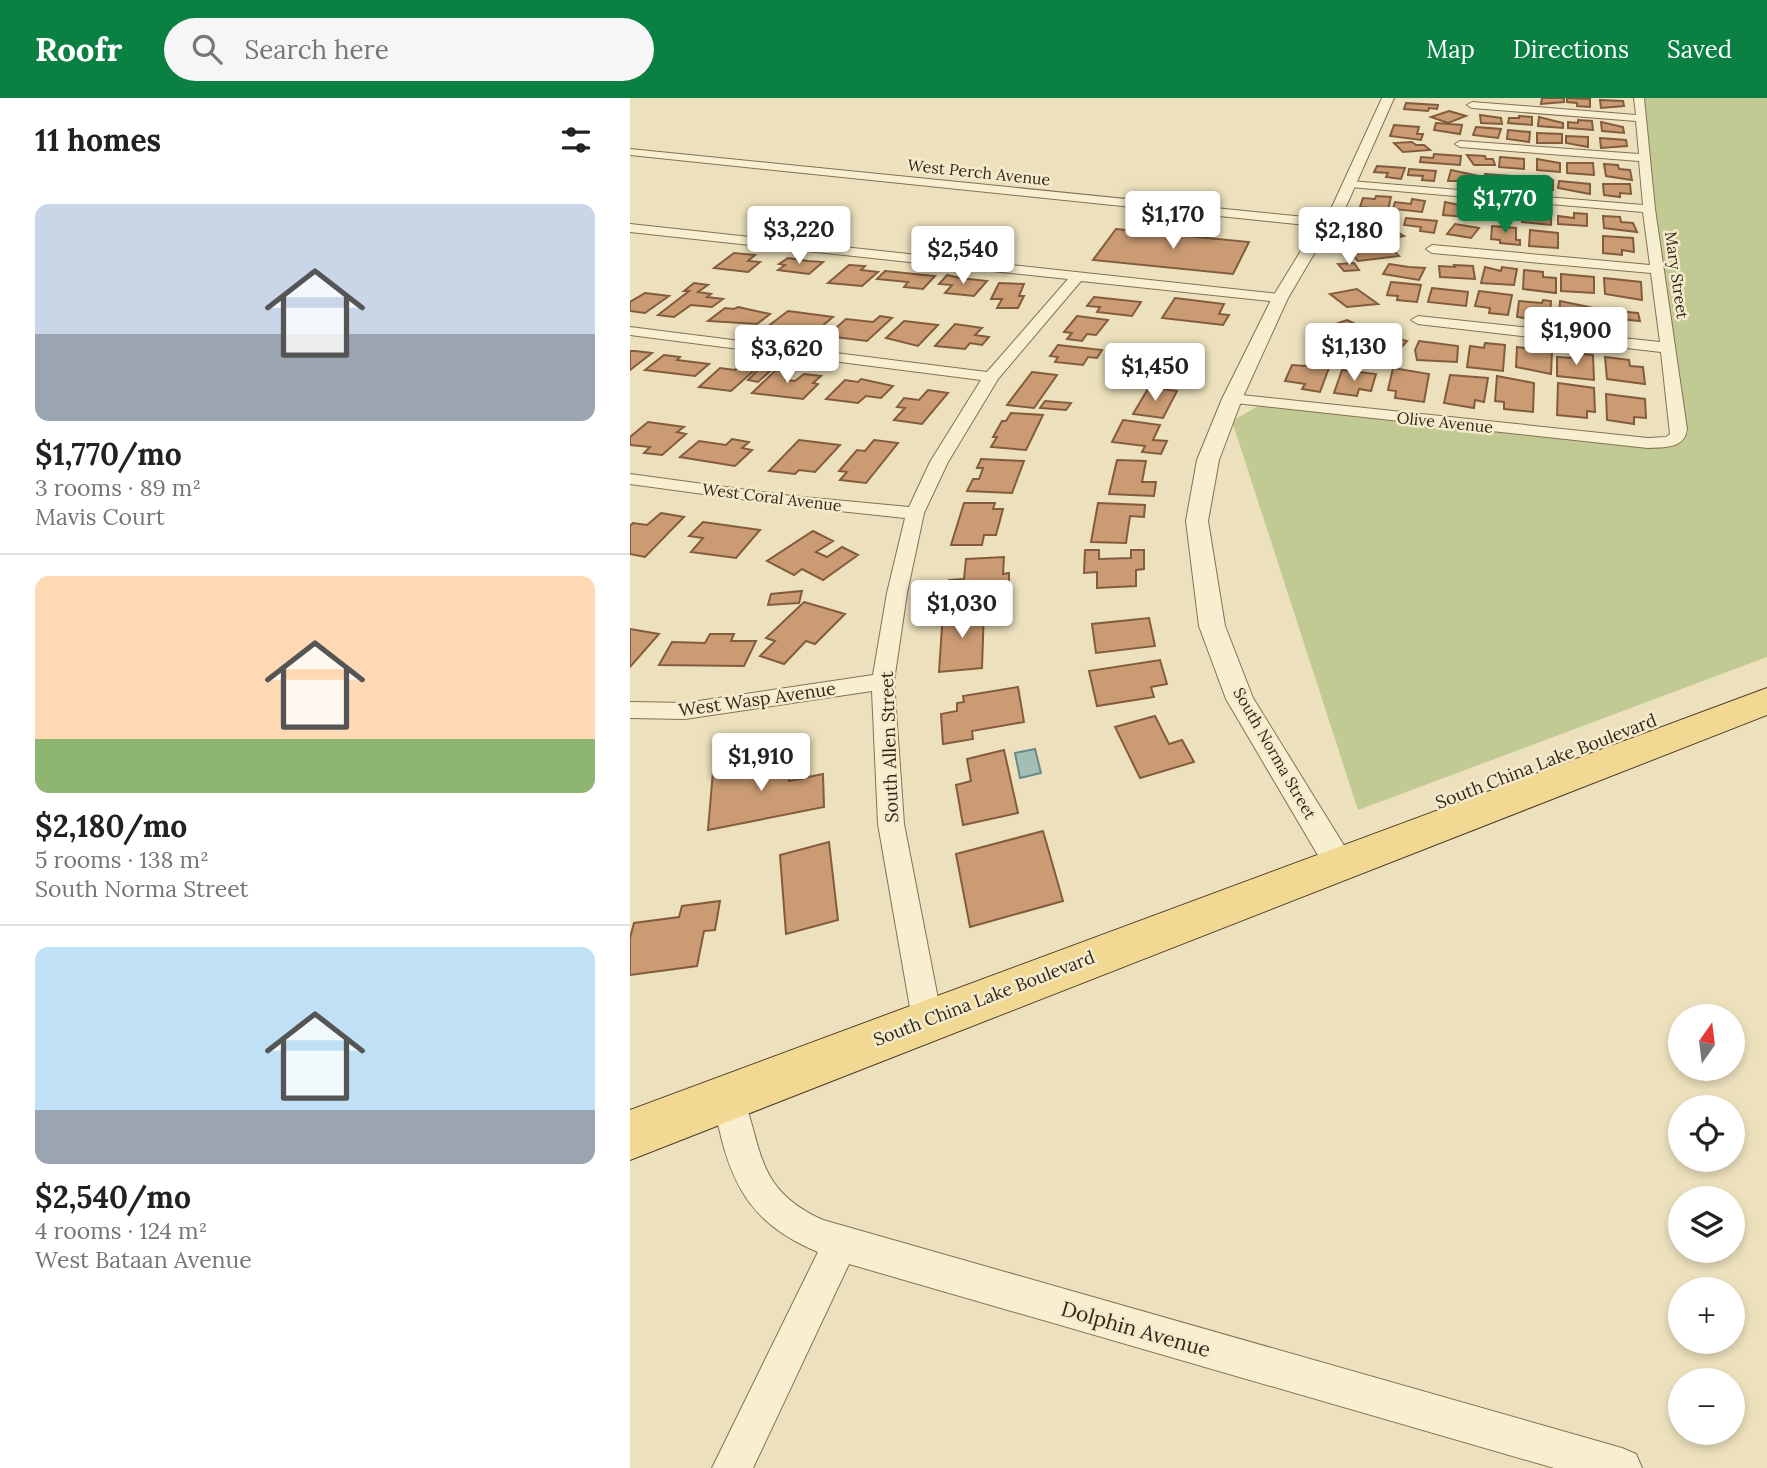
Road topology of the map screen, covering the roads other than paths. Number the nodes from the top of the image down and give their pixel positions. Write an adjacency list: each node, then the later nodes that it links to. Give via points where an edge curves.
1 (1388, 98): 8 (street, South Norma Street)
2 (1639, 98): 4 (street, Mary Street)
3 (1472, 105): 4 (street)
4 (1641, 118): 7 (street, Mary Street)
5 (1460, 144): 7 (street)
6 (630, 152): 10 (street, West Perch Avenue)
7 (1646, 159): 9 (street, Mary Street)
8 (1350, 184): 9 (street); 10 (street, South Norma Street, via 1337,211)
9 (1649, 209): 13 (street, Mary Street)
10 (1325, 223): 15 (street, South Norma Street)
11 (630, 229): 14 (street)
12 (1432, 248): 13 (street)
13 (1659, 270): 18 (street, Mary Street)
14 (1079, 275): 15 (street); 19 (street, South Allen Street)
15 (1280, 298): 20 (street, South Norma Street)
16 (1418, 320): 18 (street)
17 (630, 331): 19 (street)
18 (1669, 348): 21 (street, Mary Street, via 1679,429 1670,442)
19 (991, 377): 23 (street, South Allen Street, via 939,462)
20 (1232, 399): 21 (street, Olive Avenue); 28 (street, South Norma Street, via 1208,460 1196,521 1212,626 1240,699)
21 (1659, 442)
22 (630, 479): 23 (street, West Coral Avenue)
23 (915, 513): 25 (street, South Allen Street)
24 (1767, 676): 28 (main road, South China Lake Boulevard, via 1364,831)
25 (883, 681): 27 (street, West Wasp Avenue, via 685,711); 29 (street, South Allen Street, via 891,824)
26 (1767, 701): 28 (main road, South China Lake Boulevard)
27 (630, 710)
28 (1340, 865): 29 (main road, South China Lake Boulevard)
29 (927, 1019): 30 (main road, South China Lake Boulevard)
30 (728, 1097): 31 (main road, South China Lake Boulevard); 32 (street, Dolphin Avenue, via 751,1179 794,1224)
31 (630, 1135)
32 (840, 1244): 33 (street); 34 (street, Dolphin Avenue)
33 (732, 1468)
34 (1622, 1468)

